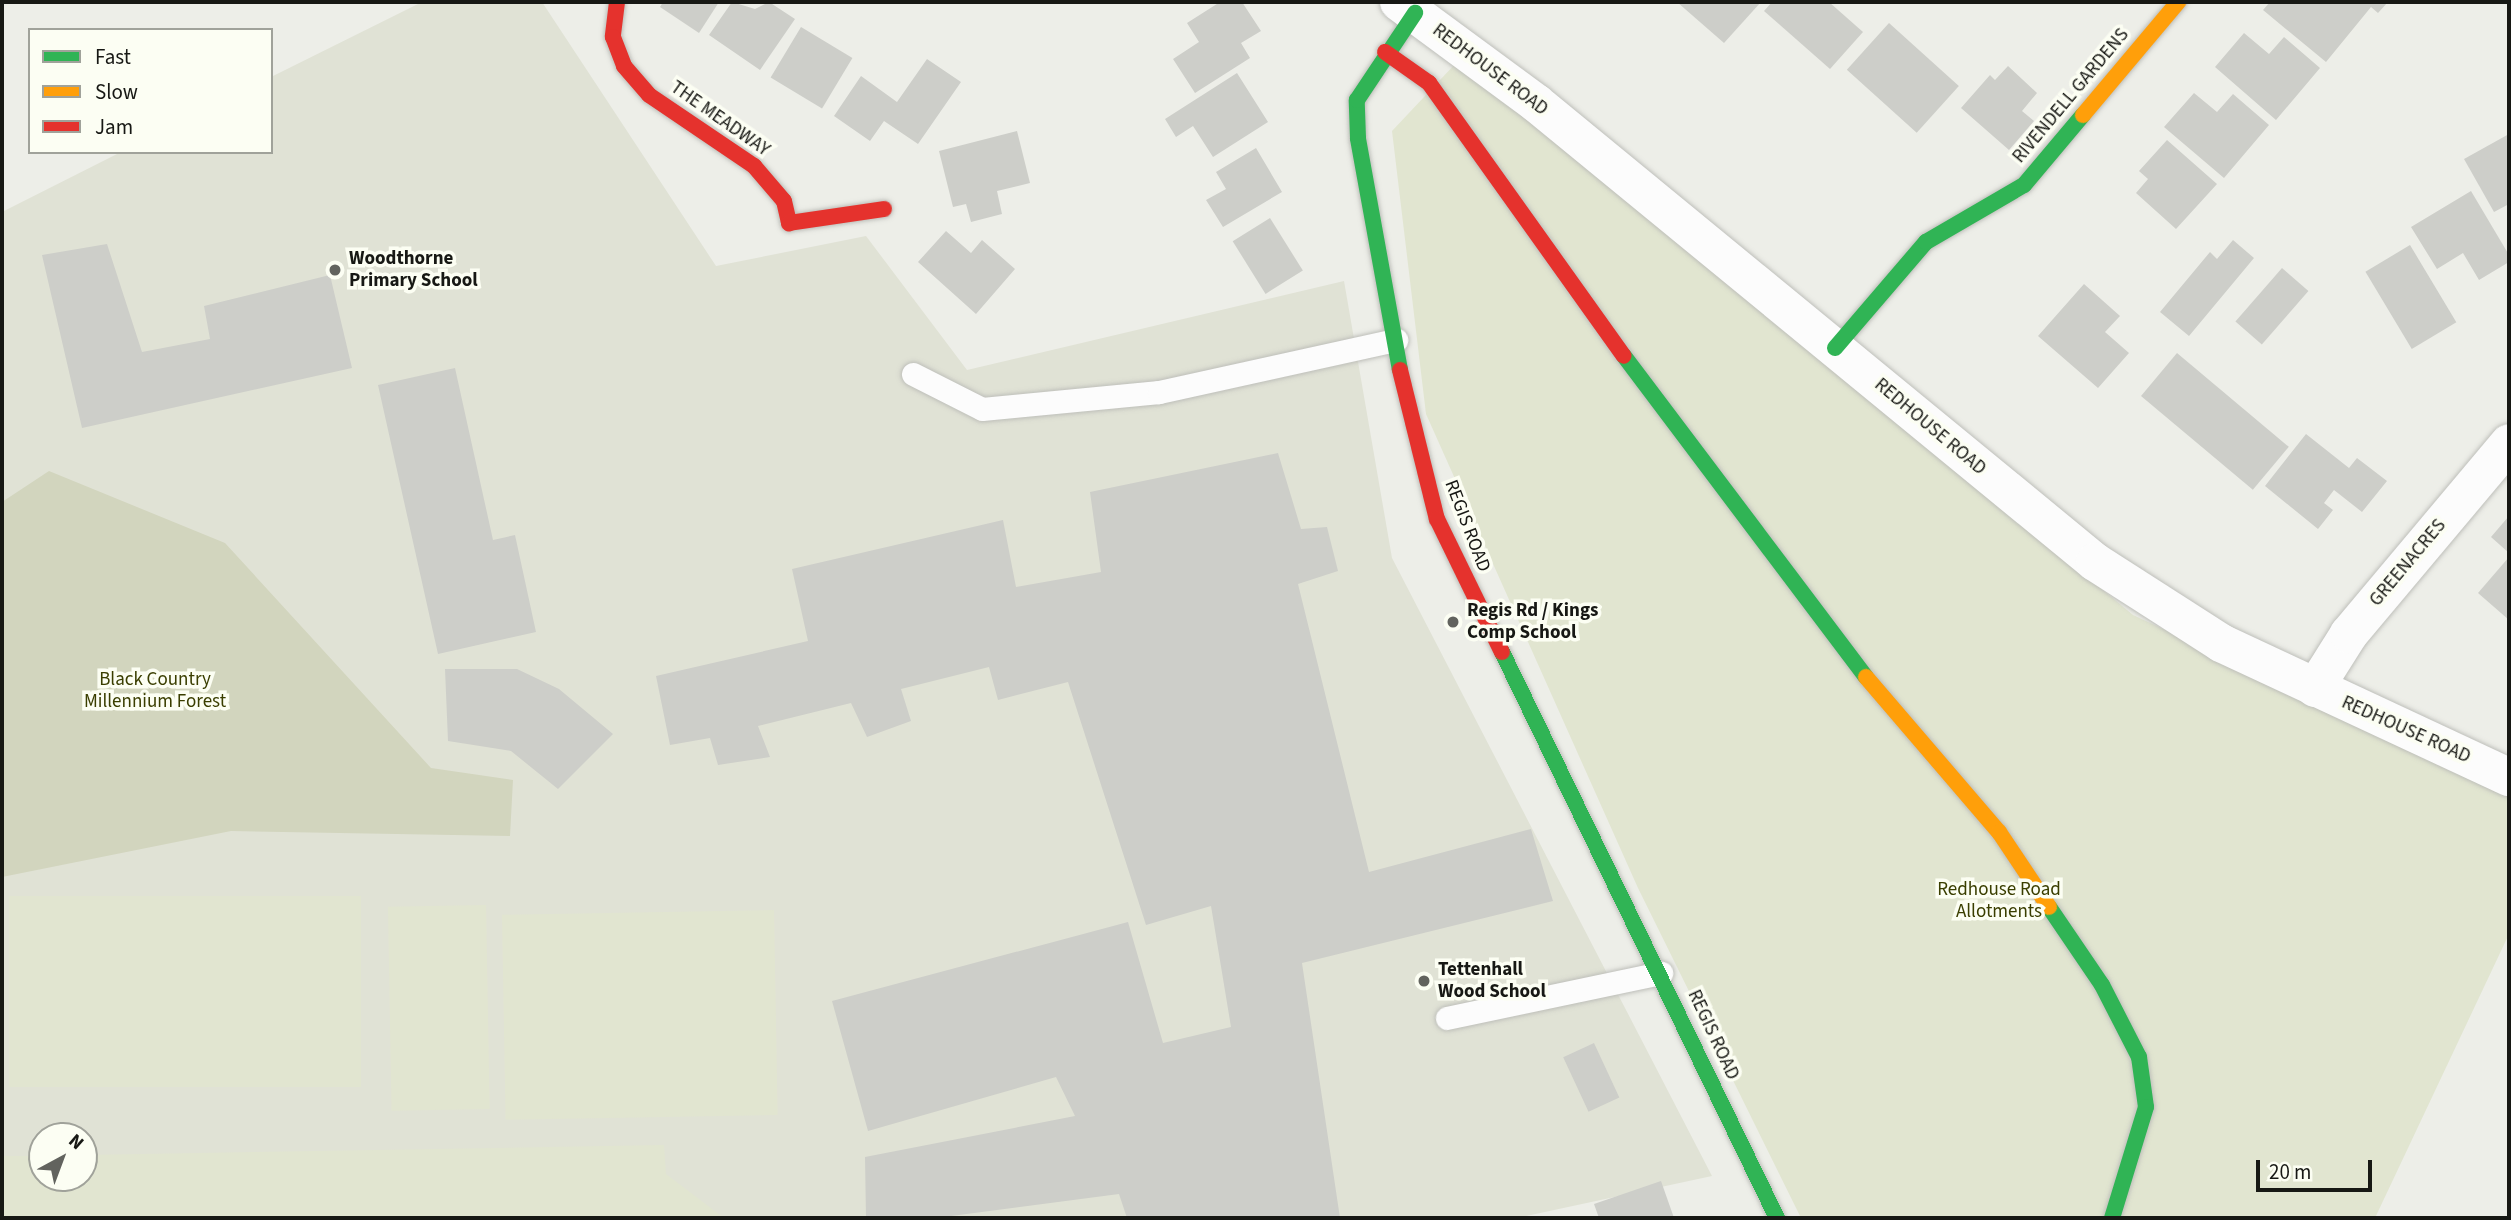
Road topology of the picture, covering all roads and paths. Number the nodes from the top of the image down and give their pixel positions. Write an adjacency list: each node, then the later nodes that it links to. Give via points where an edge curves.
1 (617, 2): 5 (street, THE MEADWAY, via 613,37 624,66 649,95 754,166 784,201 789,223)
2 (2178, 2): 7 (street, RIVENDELL GARDENS, via 2024,185 1926,242)
3 (1407, 7): 4 (street, REGIS ROAD); 7 (street, REDHOUSE ROAD, via 1535,103)
4 (1385, 52): 6 (street, REGIS ROAD, via 1357,100 1357,138); 15 (street, via 1429,83 1550,258 1846,652 1925,751 2000,832 2102,985 2139,1057 2146,1107)
5 (884, 209)
6 (1396, 340): 8 (lane, via 1159,392 982,410); 12 (street, REGIS ROAD, via 1410,423 1437,519)
7 (1835, 348): 10 (street, REDHOUSE ROAD, via 2095,562 2221,643)
8 (913, 374)
9 (2509, 443): 10 (street, GREENACRES, via 2348,634)
10 (2315, 688): 11 (street, REDHOUSE ROAD)
11 (2509, 777)
12 (1661, 973): 13 (lane); 14 (street, REGIS ROAD)
13 (1447, 1018)
14 (1777, 1218)
15 (2112, 1218)

